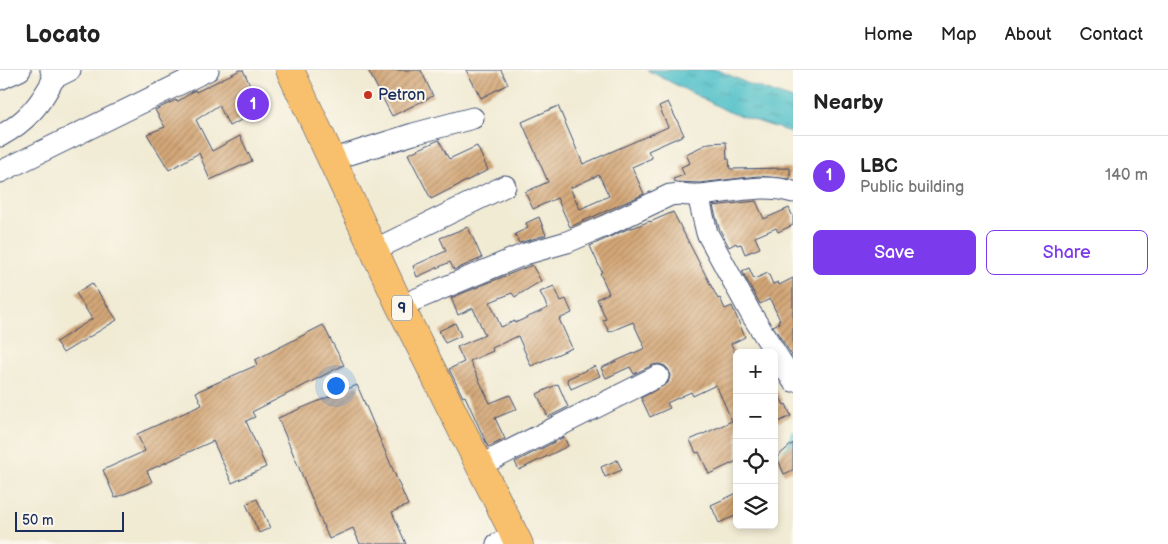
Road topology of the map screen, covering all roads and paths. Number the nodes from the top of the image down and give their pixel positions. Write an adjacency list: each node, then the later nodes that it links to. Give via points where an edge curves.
1 (20, 70): 5 (street)
2 (208, 70): 9 (street)
3 (290, 70): 8 (highway, 9)
4 (58, 73): 7 (street, via 32,112)
5 (0, 79)
6 (474, 118): 8 (street)
7 (0, 136)
8 (331, 160): 13 (highway, 9)
9 (0, 172)
10 (506, 186): 13 (street)
11 (793, 192): 12 (street, via 761,187)
12 (698, 195): 14 (street, via 670,195 567,242 525,254); 16 (street, via 707,233 750,312)
13 (374, 250): 14 (highway, 9)
14 (400, 306): 17 (highway, 9)
15 (658, 376): 17 (street)
16 (793, 381)
17 (479, 466): 18 (highway, 9)
18 (510, 541)

